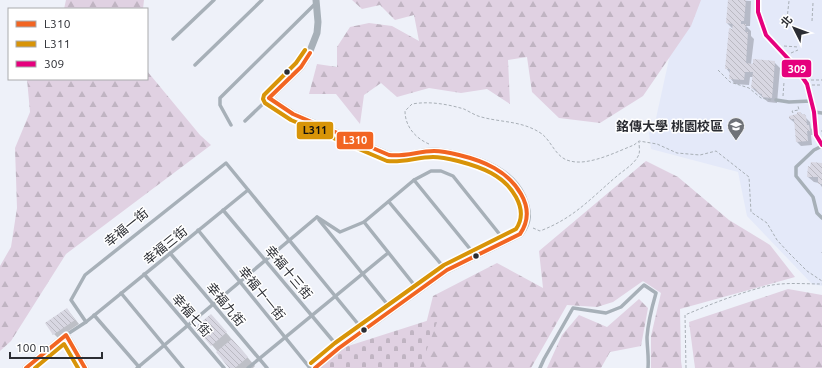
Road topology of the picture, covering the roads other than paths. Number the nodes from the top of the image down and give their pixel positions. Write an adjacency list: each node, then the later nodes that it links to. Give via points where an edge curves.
1 (214, 0): 5 (lane)
2 (262, 0): 6 (lane)
3 (758, 0): 9 (lane, via 758,12 766,35 794,65 807,84)
4 (317, 1): 7 (street, via 317,33 308,56 301,67); 13 (lane, via 220,98 220,105)
5 (173, 39)
6 (195, 66)
7 (269, 98): 12 (lane); 24 (street, via 293,114 389,155 398,157 424,152 444,152 494,166 518,187 528,209 526,225 520,234)
8 (776, 100): 9 (lane)
9 (811, 101): 10 (lane)
10 (814, 112): 11 (lane); 14 (lane, via 816,135)
11 (822, 113)
12 (245, 121)
13 (230, 124)
14 (822, 146): 20 (lane, via 796,167 796,176 813,197 817,214)
15 (414, 180): 17 (lane); 24 (lane, via 431,171 441,171 453,176); 27 (lane)
16 (248, 190): 18 (lane, 幸福三街); 23 (lane); 40 (lane, 幸福一街, via 226,163 84,275 71,300)
17 (389, 202): 21 (lane); 29 (lane)
18 (223, 210): 22 (lane, 幸福三街); 28 (lane, 幸福十三街)
19 (317, 217): 21 (lane, via 340,232); 23 (lane); 31 (lane)
20 (822, 218)
21 (364, 222): 25 (lane)
22 (198, 230): 26 (lane, 幸福三街); 32 (lane, 幸福十一街)
23 (289, 240): 28 (lane); 35 (lane)
24 (505, 241): 27 (street)
25 (388, 252): 31 (lane); 33 (lane)
26 (170, 253): 30 (lane, 幸福三街); 36 (lane, 幸福九街)
27 (475, 256): 29 (street)
28 (266, 260): 32 (lane); 39 (lane, 幸福十三街)
29 (447, 270): 33 (street)
30 (144, 274): 34 (lane, 幸福三街); 41 (lane, 幸福七街)
31 (362, 274): 35 (lane); 37 (lane)
32 (240, 282): 36 (lane); 44 (lane, 幸福十一街)
33 (419, 291): 37 (street)
34 (121, 293): 38 (lane, 幸福三街); 45 (lane)
35 (335, 296): 39 (lane); 42 (lane)
36 (213, 304): 41 (lane); 47 (lane, 幸福九街)
37 (392, 310): 42 (street)
38 (94, 315): 40 (lane, 幸福三街); 50 (lane)
39 (312, 315): 44 (lane); 46 (lane, 幸福十三街)
40 (86, 322): 43 (lane, 幸福三街)
41 (187, 325): 45 (lane); 52 (lane, 幸福七街)
42 (364, 331): 46 (street)
43 (66, 335): 48 (street); 49 (street)
44 (285, 338): 47 (lane); 55 (lane, 幸福十一街)
45 (164, 345): 50 (lane); 51 (lane)
46 (339, 348): 56 (street)
47 (260, 359): 53 (lane); 54 (lane, 幸福九街)
48 (26, 368)
49 (85, 368)
50 (139, 368)
51 (183, 368)
52 (224, 368)
53 (248, 368)
54 (267, 368)
55 (310, 368)
56 (315, 368)
57 (540, 368): 58 (lane, via 573,308 606,313 621,307 644,285 656,293 647,337)
58 (648, 368)

